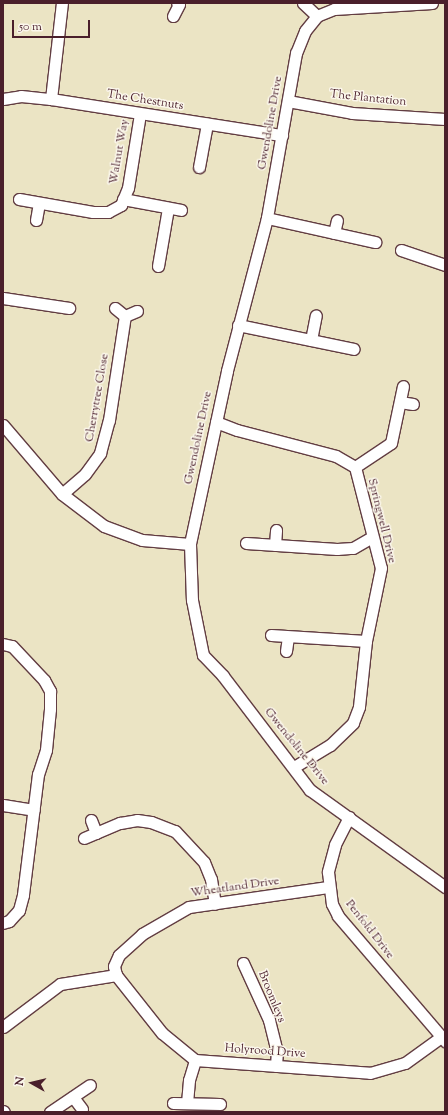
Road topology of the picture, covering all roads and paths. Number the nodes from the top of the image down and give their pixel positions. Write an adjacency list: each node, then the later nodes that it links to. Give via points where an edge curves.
1 (62, 3): 8 (street)
2 (179, 3): 5 (street)
3 (303, 3): 6 (street)
4 (432, 3): 6 (street, via 389,8 334,9)
5 (173, 16)
6 (317, 16): 9 (street, Gwendoline Drive, via 305,31 296,53)
7 (3, 99): 8 (street, The Chestnuts, via 21,96)
8 (51, 99): 10 (street, The Chestnuts)
9 (288, 100): 11 (street, The Plantation, via 352,112); 13 (street, Gwendoline Drive)
10 (140, 114): 12 (street, The Chestnuts); 16 (street, Walnut Way, via 128,188)
11 (445, 119)
12 (207, 124): 13 (street, The Chestnuts); 14 (street)
13 (282, 135): 20 (street, Gwendoline Drive)
14 (199, 167)
15 (19, 199): 17 (street, Walnut Way)
16 (123, 199): 17 (street, Walnut Way, via 121,205 108,212); 18 (street)
17 (39, 203): 21 (street)
18 (168, 208): 19 (street); 27 (street)
19 (180, 210)
20 (267, 218): 23 (street); 34 (street, Gwendoline Drive)
21 (36, 220)
22 (337, 220): 23 (street)
23 (334, 233): 24 (street)
24 (375, 242)
25 (401, 250): 26 (street)
26 (445, 265)
27 (158, 266)
28 (3, 298): 29 (street)
29 (69, 308)
30 (115, 308): 33 (street)
31 (137, 311): 33 (street)
32 (316, 315): 35 (street)
33 (125, 316): 43 (street, Cherrytree Close, via 109,420 100,453 85,474)
34 (238, 325): 35 (street); 40 (street, Gwendoline Drive)
35 (311, 340): 36 (street)
36 (354, 349)
37 (404, 386): 38 (street)
38 (400, 402): 39 (street); 42 (street, via 391,443)
39 (413, 404)
40 (216, 422): 42 (street, Springwell Drive, via 336,456); 47 (street, Gwendoline Drive)
41 (3, 425): 43 (street)
42 (355, 467): 45 (street, Springwell Drive)
43 (62, 494): 47 (street, via 104,526 142,540)
44 (276, 530): 48 (street)
45 (372, 537): 48 (street, via 353,548); 51 (street, Springwell Drive, via 381,568)
46 (246, 543): 48 (street)
47 (190, 544): 54 (street, Gwendoline Drive, via 192,600 203,655)
48 (275, 545)
49 (271, 635): 50 (street)
50 (288, 636): 51 (street); 53 (street)
51 (366, 641): 54 (street, Springwell Drive, via 359,707 353,723 330,746)
52 (3, 644): 56 (street, via 12,646 44,680 50,691 46,750 38,774)
53 (286, 650)
54 (294, 767): 57 (street, Gwendoline Drive, via 310,790)
55 (3, 805): 56 (street)
56 (34, 810): 64 (street, via 23,896 19,910 9,921)
57 (349, 817): 61 (street, Penfold Drive, via 335,845 328,872); 62 (street, Gwendoline Drive)
58 (91, 820): 59 (street)
59 (96, 833): 60 (street); 63 (street, via 120,823 136,820 151,822 174,831 204,862 211,879)
60 (84, 838)
61 (328, 887): 63 (street, Wheatland Drive); 68 (street, Penfold Drive, via 338,916)
62 (445, 887)
63 (216, 904): 66 (street, Wheatland Drive, via 189,907 142,934 119,955 114,966)
64 (3, 923)
65 (242, 963): 70 (street, Broomleys, via 269,1020 276,1051)
66 (116, 976): 67 (street, via 60,984); 69 (street, via 162,1034)
67 (3, 1027)
68 (443, 1039): 70 (street, Holyrood Drive, via 405,1062 370,1073)
69 (195, 1060): 70 (street, Holyrood Drive); 74 (street, via 189,1080)
70 (276, 1066)
71 (90, 1085): 72 (street)
72 (73, 1097): 76 (street); 77 (street)
73 (173, 1103): 74 (street)
74 (187, 1103): 75 (street)
75 (220, 1104)
76 (82, 1109)
77 (50, 1112)

